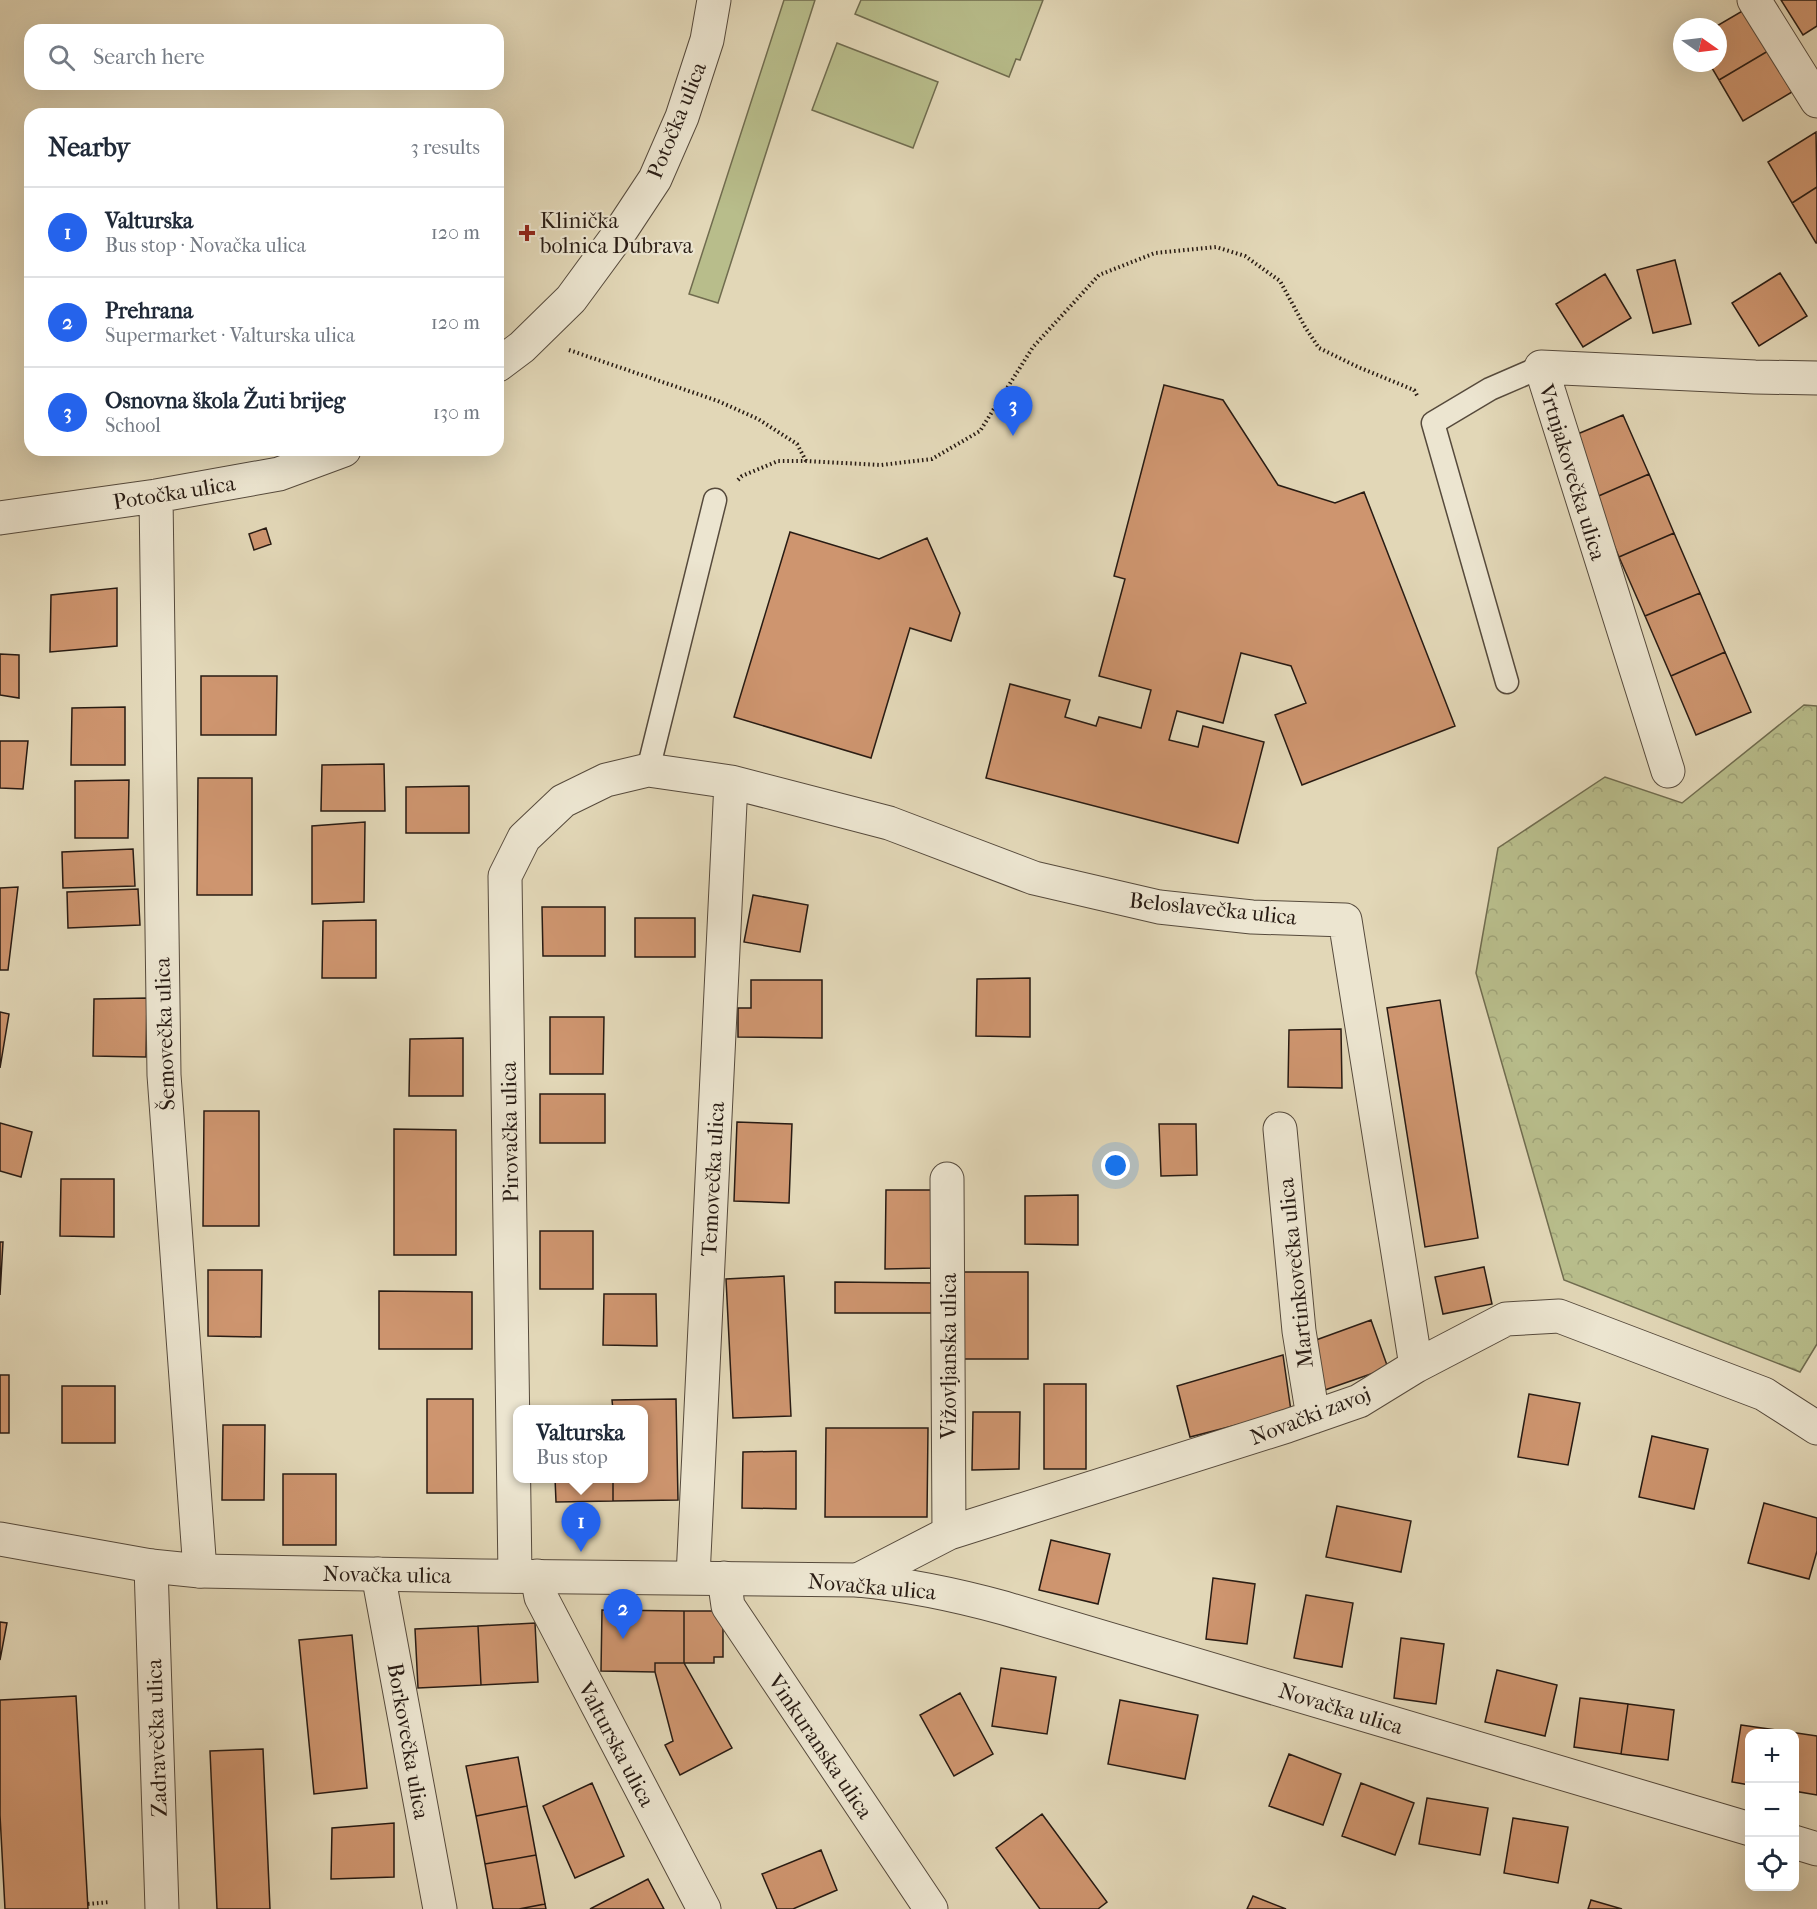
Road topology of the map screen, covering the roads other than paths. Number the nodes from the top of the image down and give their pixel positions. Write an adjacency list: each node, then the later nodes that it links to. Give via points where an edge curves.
1 (714, 0): 4 (street, Potočka ulica, via 707,40 682,117 655,179 571,299)
2 (1754, 0): 3 (street)
3 (1817, 101)
4 (504, 360)
5 (1541, 367): 6 (street, Vrtnjakovečka ulica); 11 (lane, via 1490,388 1433,423); 13 (street, Vrtnjakovečka ulica)
6 (1817, 378)
7 (328, 456): 8 (street, Potočka ulica, via 279,474)
8 (156, 496): 10 (street, Potočka ulica); 25 (street, Šemovečka ulica, via 164,1076)
9 (716, 500): 12 (lane)
10 (0, 518)
11 (1507, 682)
12 (648, 770): 14 (street, Beloslavečka ulica); 18 (street, Pirovačka ulica, via 606,780 563,801 524,838 505,876)
13 (1668, 771)
14 (731, 782): 17 (street, Beloslavečka ulica, via 889,823 1034,878 1158,907 1345,920); 28 (street, Temovečka ulica)
15 (1280, 1129): 19 (street, Martinkovečka ulica, via 1299,1331)
16 (947, 1179): 22 (street, Vižovljanska ulica)
17 (1416, 1366): 19 (street, Novački zavoj, via 1359,1401); 20 (street, Novački zavoj, via 1506,1319 1559,1316 1764,1394)
18 (521, 1405)
19 (1312, 1417): 22 (street, Novački zavoj)
20 (1817, 1428)
21 (523, 1483): 27 (street, Pirovačka ulica)
22 (949, 1533): 29 (street, Novački zavoj)
23 (0, 1539): 24 (street, Novačka ulica)
24 (151, 1566): 25 (street, Novačka ulica); 33 (street, Zadravečka ulica)
25 (200, 1571): 26 (street, Novačka ulica)
26 (378, 1574): 27 (street, Novačka ulica); 34 (street, Borkovečka ulica)
27 (526, 1576): 28 (street, Novačka ulica); 35 (street, Valturska ulica)
28 (709, 1578): 29 (street, Novačka ulica); 36 (street, Vinkuranska ulica)
29 (858, 1580): 30 (street, Novačka ulica, via 937,1590 1004,1608)
30 (1745, 1828)
31 (1799, 1844): 32 (street)
32 (1817, 1849)
33 (162, 1909)
34 (440, 1909)
35 (704, 1909)
36 (930, 1909)

